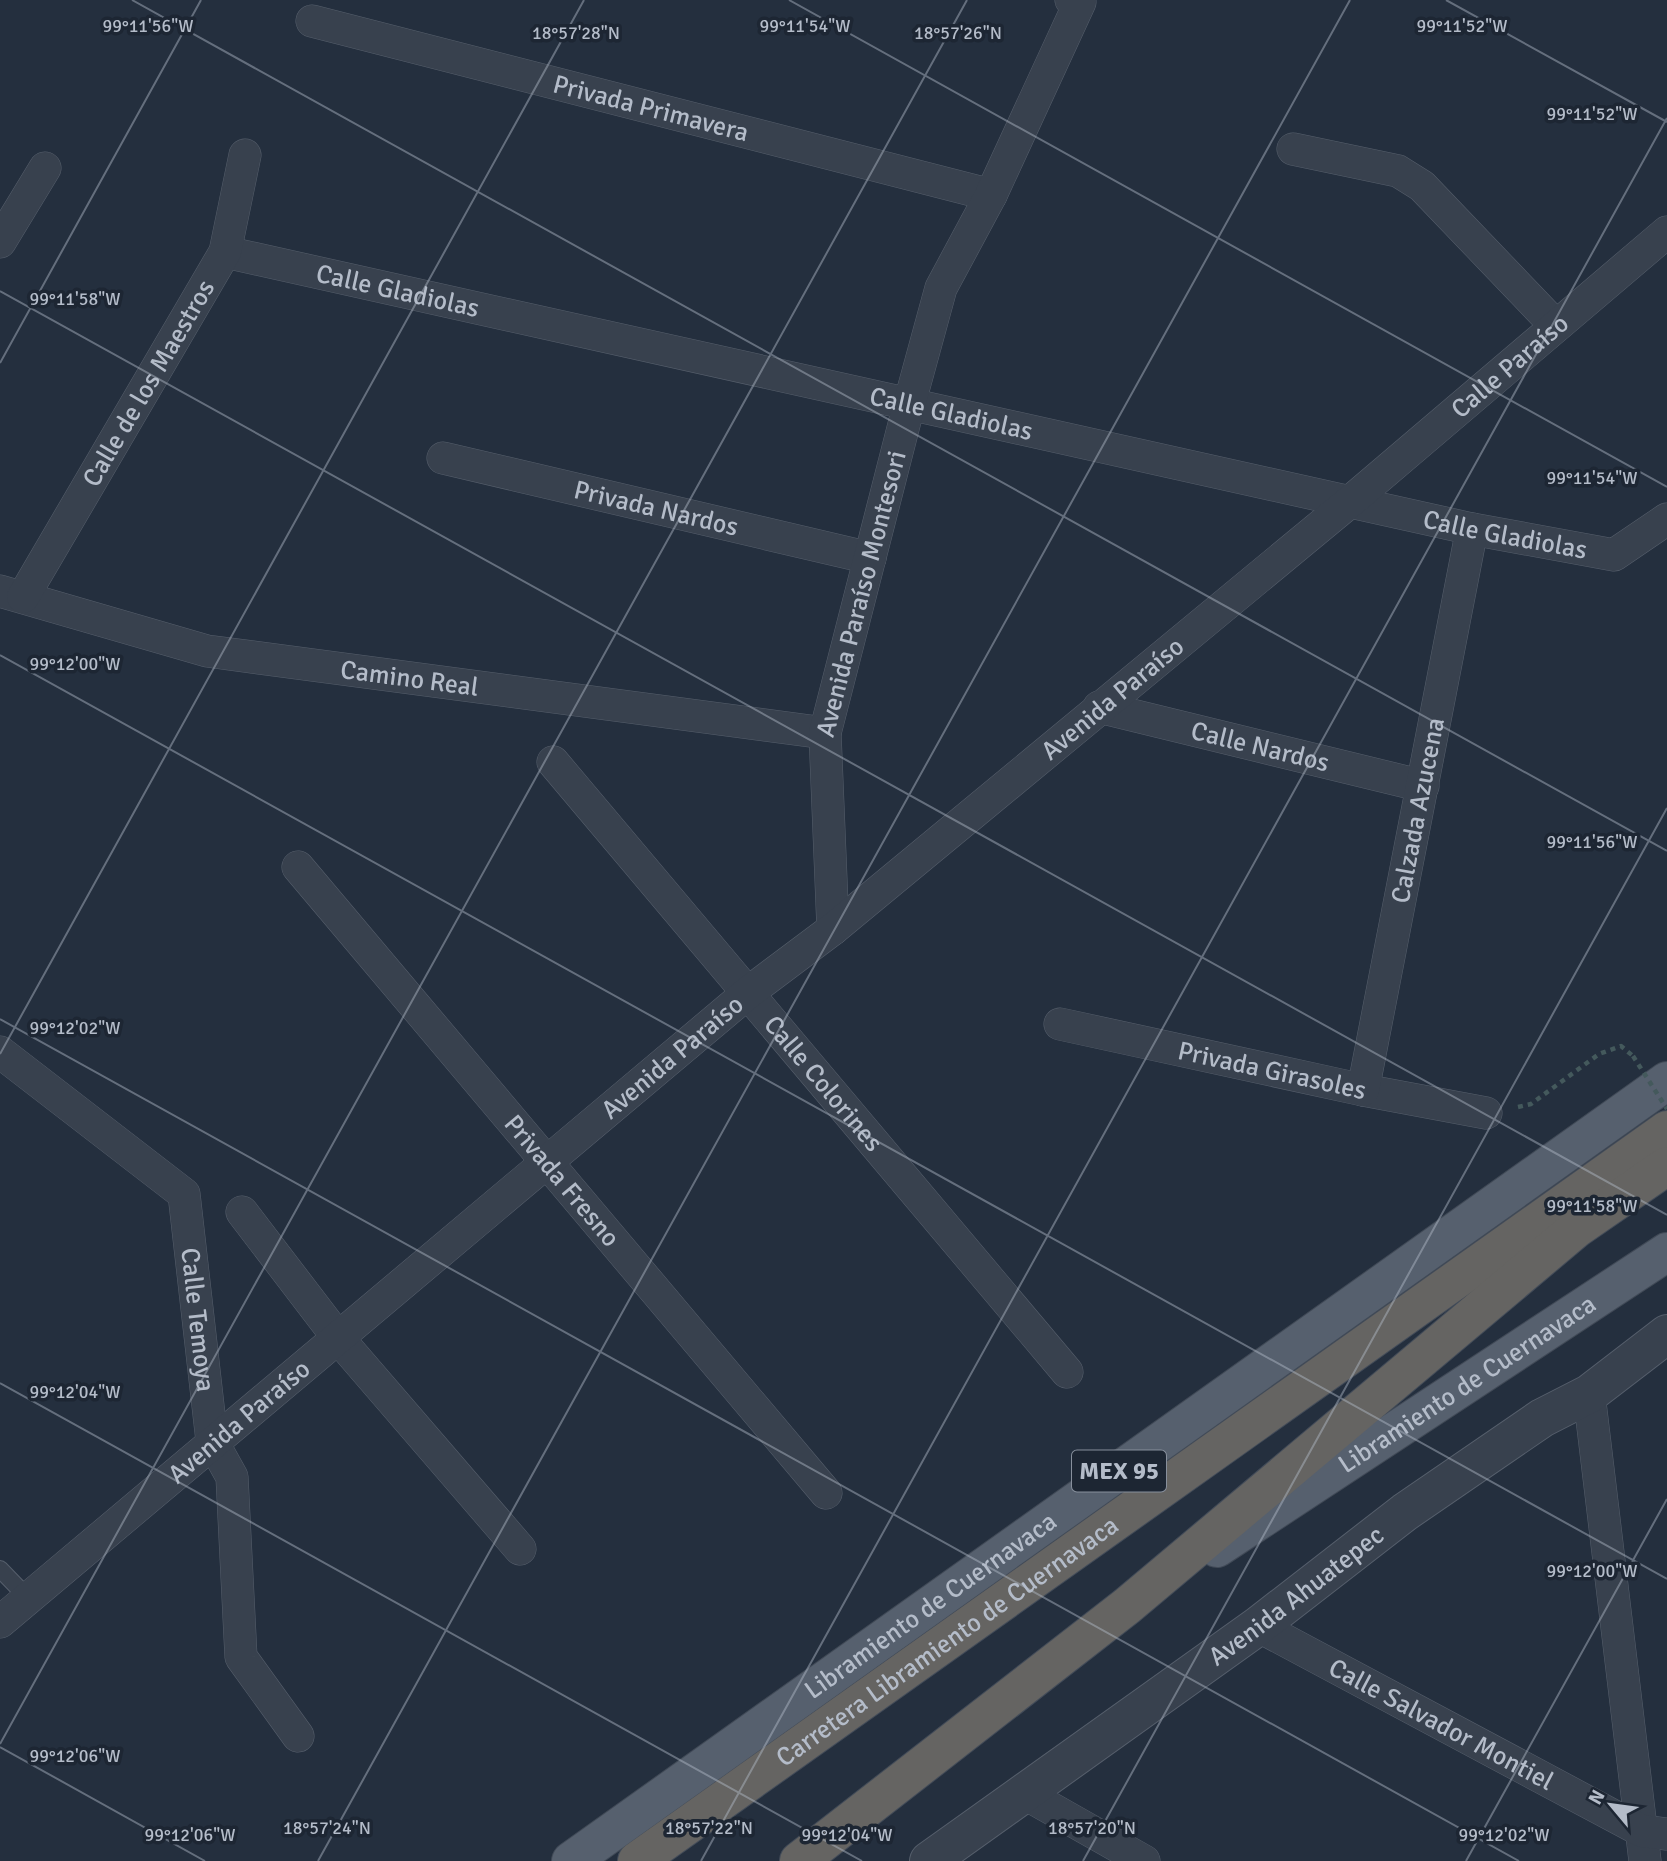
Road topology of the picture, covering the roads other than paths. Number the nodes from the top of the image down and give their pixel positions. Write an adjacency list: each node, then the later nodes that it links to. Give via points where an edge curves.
1 (1075, 1): 6 (street, Avenida Paraíso Montesori)
2 (312, 22): 6 (street, Privada Primavera)
3 (1293, 149): 10 (street, via 1398,171 1422,186)
4 (245, 155): 9 (street, Calle de los Maestros)
5 (45, 168): 8 (street)
6 (991, 195): 11 (street, Avenida Paraíso Montesori, via 941,288)
7 (1667, 232): 10 (street, Calle Paraíso)
8 (0, 242)
9 (225, 252): 11 (street, Calle Gladiolas); 17 (street, Calle de los Maestros)
10 (1556, 326): 13 (street, Calle Paraíso)
11 (909, 405): 13 (street, Calle Gladiolas); 16 (street, Avenida Paraíso Montesori)
12 (443, 458): 16 (street, Privada Nardos)
13 (1352, 500): 15 (street, Calle Gladiolas); 18 (street, Avenida Paraíso)
14 (1667, 519): 15 (street, Calle Gladiolas, via 1614,555)
15 (1472, 529): 21 (street, Calzada Azucena)
16 (870, 558): 19 (street, Avenida Paraíso Montesori)
17 (11, 594): 19 (street, Camino Real, via 207,651)
18 (1099, 707): 21 (street, Calle Nardos); 23 (street, Avenida Paraíso)
19 (824, 733): 23 (street, Avenida Paraíso Montesori)
20 (553, 762): 24 (street, Calle Colorines)
21 (1423, 786): 28 (street, Calzada Azucena)
22 (298, 867): 31 (street, Privada Fresno)
23 (833, 929): 24 (street, Avenida Paraíso)
24 (749, 992): 31 (street, Avenida Paraíso); 37 (street, Calle Colorines)
25 (1060, 1024): 28 (street, Privada Girasoles)
26 (0, 1052): 39 (street, Calle Temoya, via 184,1194)
27 (1667, 1081): 50 (main road, Libramiento de Cuernavaca / MEX 95)
28 (1363, 1090): 29 (street, Privada Girasoles)
29 (1486, 1113)
30 (1667, 1130): 51 (highway, Carretera Libramiento de Cuernavaca / MEX 95)
31 (550, 1163): 35 (street, Avenida Paraíso); 40 (street, Privada Fresno)
32 (1667, 1166): 44 (highway, via 1577,1228)
33 (242, 1212): 35 (street)
34 (1667, 1252): 44 (main road, Libramiento de Cuernavaca)
35 (339, 1339): 39 (street, Avenida Paraíso); 41 (street)
36 (1658, 1348): 38 (street, Avenida Ahuatepec)
37 (1067, 1372)
38 (1589, 1394): 46 (street, Avenida Ahuatepec, via 1542,1418 1405,1513); 49 (street)
39 (212, 1441): 43 (street, Avenida Paraíso); 47 (street, Calle Temoya, via 232,1477 240,1657)
40 (826, 1493)
41 (520, 1549)
42 (0, 1569): 43 (lane)
43 (29, 1598): 45 (street, Avenida Paraíso)
44 (1127, 1606): 52 (highway)
45 (0, 1622)
46 (1258, 1626): 48 (street, Avenida Ahuatepec); 49 (street, Calle Salvador Montiel)
47 (298, 1737)
48 (1022, 1792): 53 (street, Avenida Ahuatepec); 54 (street)
49 (1651, 1842)
50 (571, 1861)
51 (636, 1861)
52 (799, 1861)
53 (929, 1861)
54 (1144, 1861)

